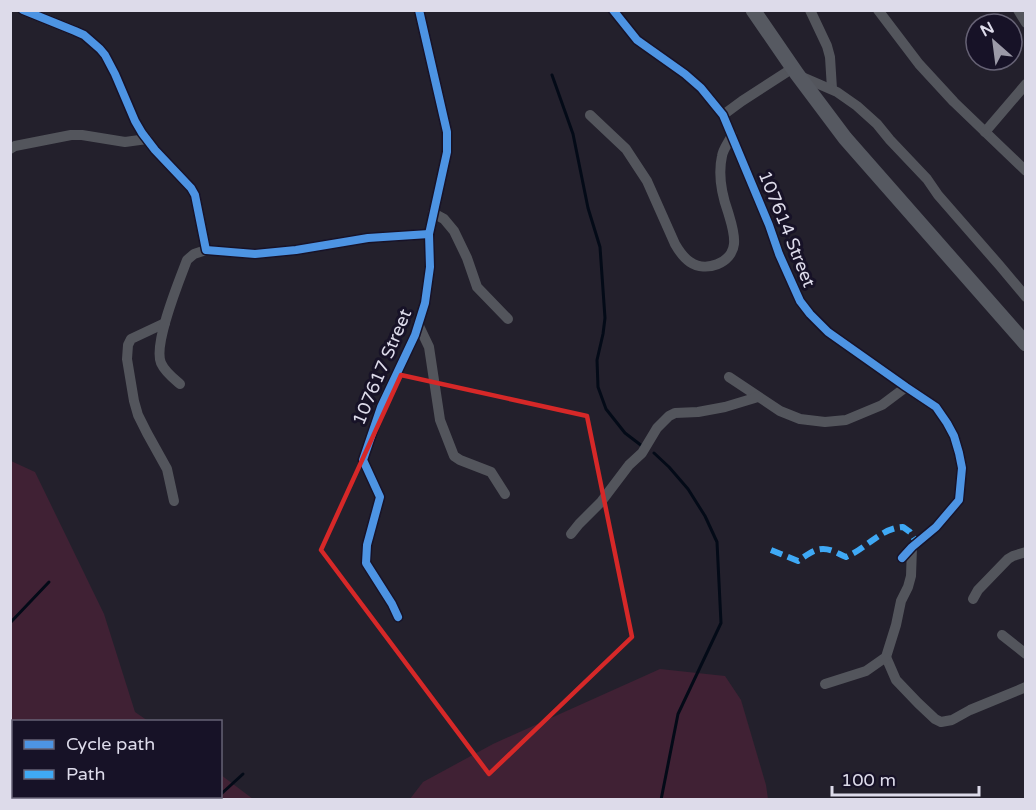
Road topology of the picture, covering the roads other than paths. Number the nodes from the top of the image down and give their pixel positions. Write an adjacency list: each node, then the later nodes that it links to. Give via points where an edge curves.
1 (23, 10): 16 (street, via 84,35 100,49)
2 (419, 10): 19 (street, 107617 Street, via 447,132 447,152)
3 (613, 10): 13 (street, 107614 Street, via 637,40 685,74)
4 (753, 10): 9 (main road)
5 (810, 10): 11 (street, via 830,57)
6 (878, 10): 14 (street, via 919,64)
7 (1018, 10): 8 (street)
8 (1026, 23)
9 (795, 72): 11 (street); 13 (street); 26 (main road, via 845,138)
10 (1026, 84): 14 (street)
11 (831, 89): 22 (street, via 877,124)
12 (590, 115): 15 (street, via 626,149 648,181 681,253 692,264 703,267 722,262 734,246 720,170 722,154)
13 (723, 115): 15 (street, 107614 Street)
14 (985, 132): 18 (street)
15 (732, 135): 29 (street, 107614 Street, via 800,301 828,332)
16 (147, 139): 17 (street, via 125,142 71,135); 21 (street, via 194,192)
17 (10, 149)
18 (1026, 171)
19 (434, 213): 20 (street, 107617 Street); 23 (street, via 454,231 477,287)
20 (429, 234): 21 (street, via 255,254); 25 (street, 107617 Street, via 430,267)
21 (206, 250): 24 (street, via 187,260)
22 (1026, 297)
23 (508, 319)
24 (165, 322): 28 (street, via 161,363); 32 (street, via 131,339 127,359 138,415 167,469)
25 (418, 324): 31 (street, via 429,347 440,420 454,456 491,472); 38 (street, 107617 Street, via 363,457 380,497 366,563)
26 (1026, 344)
27 (729, 377): 30 (street)
28 (180, 384)
29 (906, 387): 30 (street, via 882,405 846,420 825,422 800,419); 34 (street, 107614 Street, via 936,407 954,436 962,468 959,500)
30 (758, 397): 33 (street, via 666,418 642,453)
31 (505, 494)
32 (174, 501)
33 (571, 534)
34 (912, 547): 36 (street, 107614 Street); 41 (street, via 911,576)
35 (1026, 552): 37 (street, via 1008,560)
36 (902, 558)
37 (973, 599)
38 (398, 617)
39 (1002, 635): 40 (street)
40 (1026, 654)
41 (886, 657): 42 (street, via 866,671); 43 (street, via 896,680 941,722)
42 (825, 684)
43 (1026, 687)

